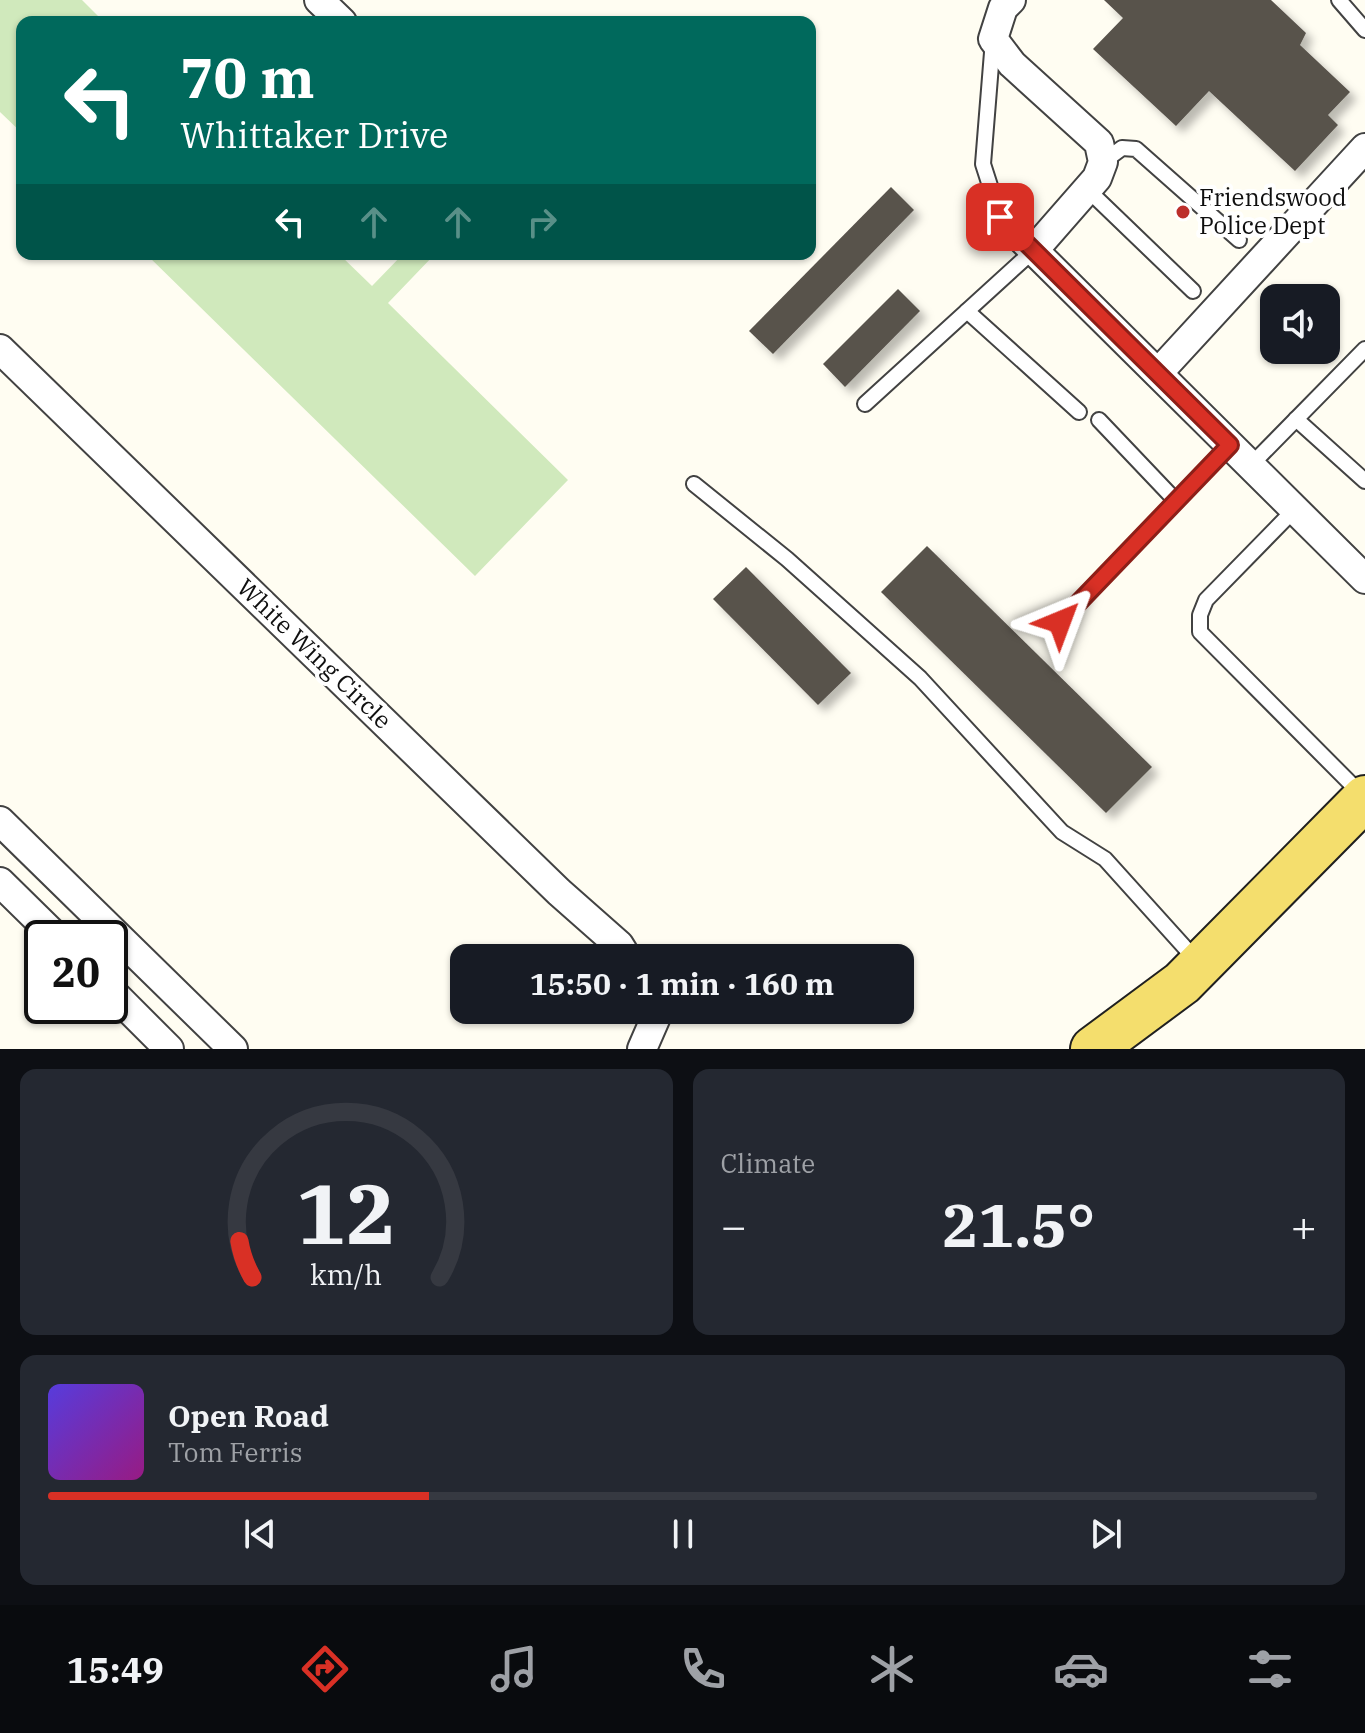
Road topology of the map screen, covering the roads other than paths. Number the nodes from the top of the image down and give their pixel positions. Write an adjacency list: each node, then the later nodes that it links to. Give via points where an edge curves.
1 (319, 0): 4 (street)
2 (1011, 0): 6 (street)
3 (1339, 0): 5 (lane)
4 (336, 16)
5 (1365, 30)
6 (993, 39): 8 (street, via 1012,64 1099,143); 10 (lane, via 983,164)
7 (1365, 148): 17 (street)
8 (1103, 162): 9 (street); 11 (lane, via 1122,148 1136,149)
9 (1087, 189): 12 (street); 13 (lane)
10 (1000, 217): 12 (street)
11 (1239, 240)
12 (1034, 250): 14 (lane); 17 (street)
13 (1193, 291)
14 (967, 311): 18 (lane); 19 (lane)
15 (0, 349): 34 (street, White Wing Circle)
16 (1365, 349): 20 (lane)
17 (1158, 373): 22 (street)
18 (865, 404)
19 (1079, 412)
20 (1296, 419): 23 (lane); 24 (lane)
21 (1099, 420): 26 (lane)
22 (1230, 445): 23 (street); 26 (lane)
23 (1251, 465): 27 (street)
24 (1365, 481)
25 (694, 484): 35 (lane, via 920,678 1062,832 1105,859)
26 (1176, 501): 29 (lane)
27 (1295, 509): 28 (street); 30 (lane, via 1206,600 1200,632)
28 (1365, 579)
29 (1060, 622)
30 (1365, 798): 35 (main road)
31 (0, 821): 39 (street)
32 (0, 882): 33 (street)
33 (39, 920)
34 (618, 944)
35 (1200, 964): 41 (main road)
36 (128, 1008): 38 (street)
37 (653, 1024): 40 (street)
38 (169, 1049)
39 (233, 1049)
40 (642, 1049)
41 (1093, 1049)

